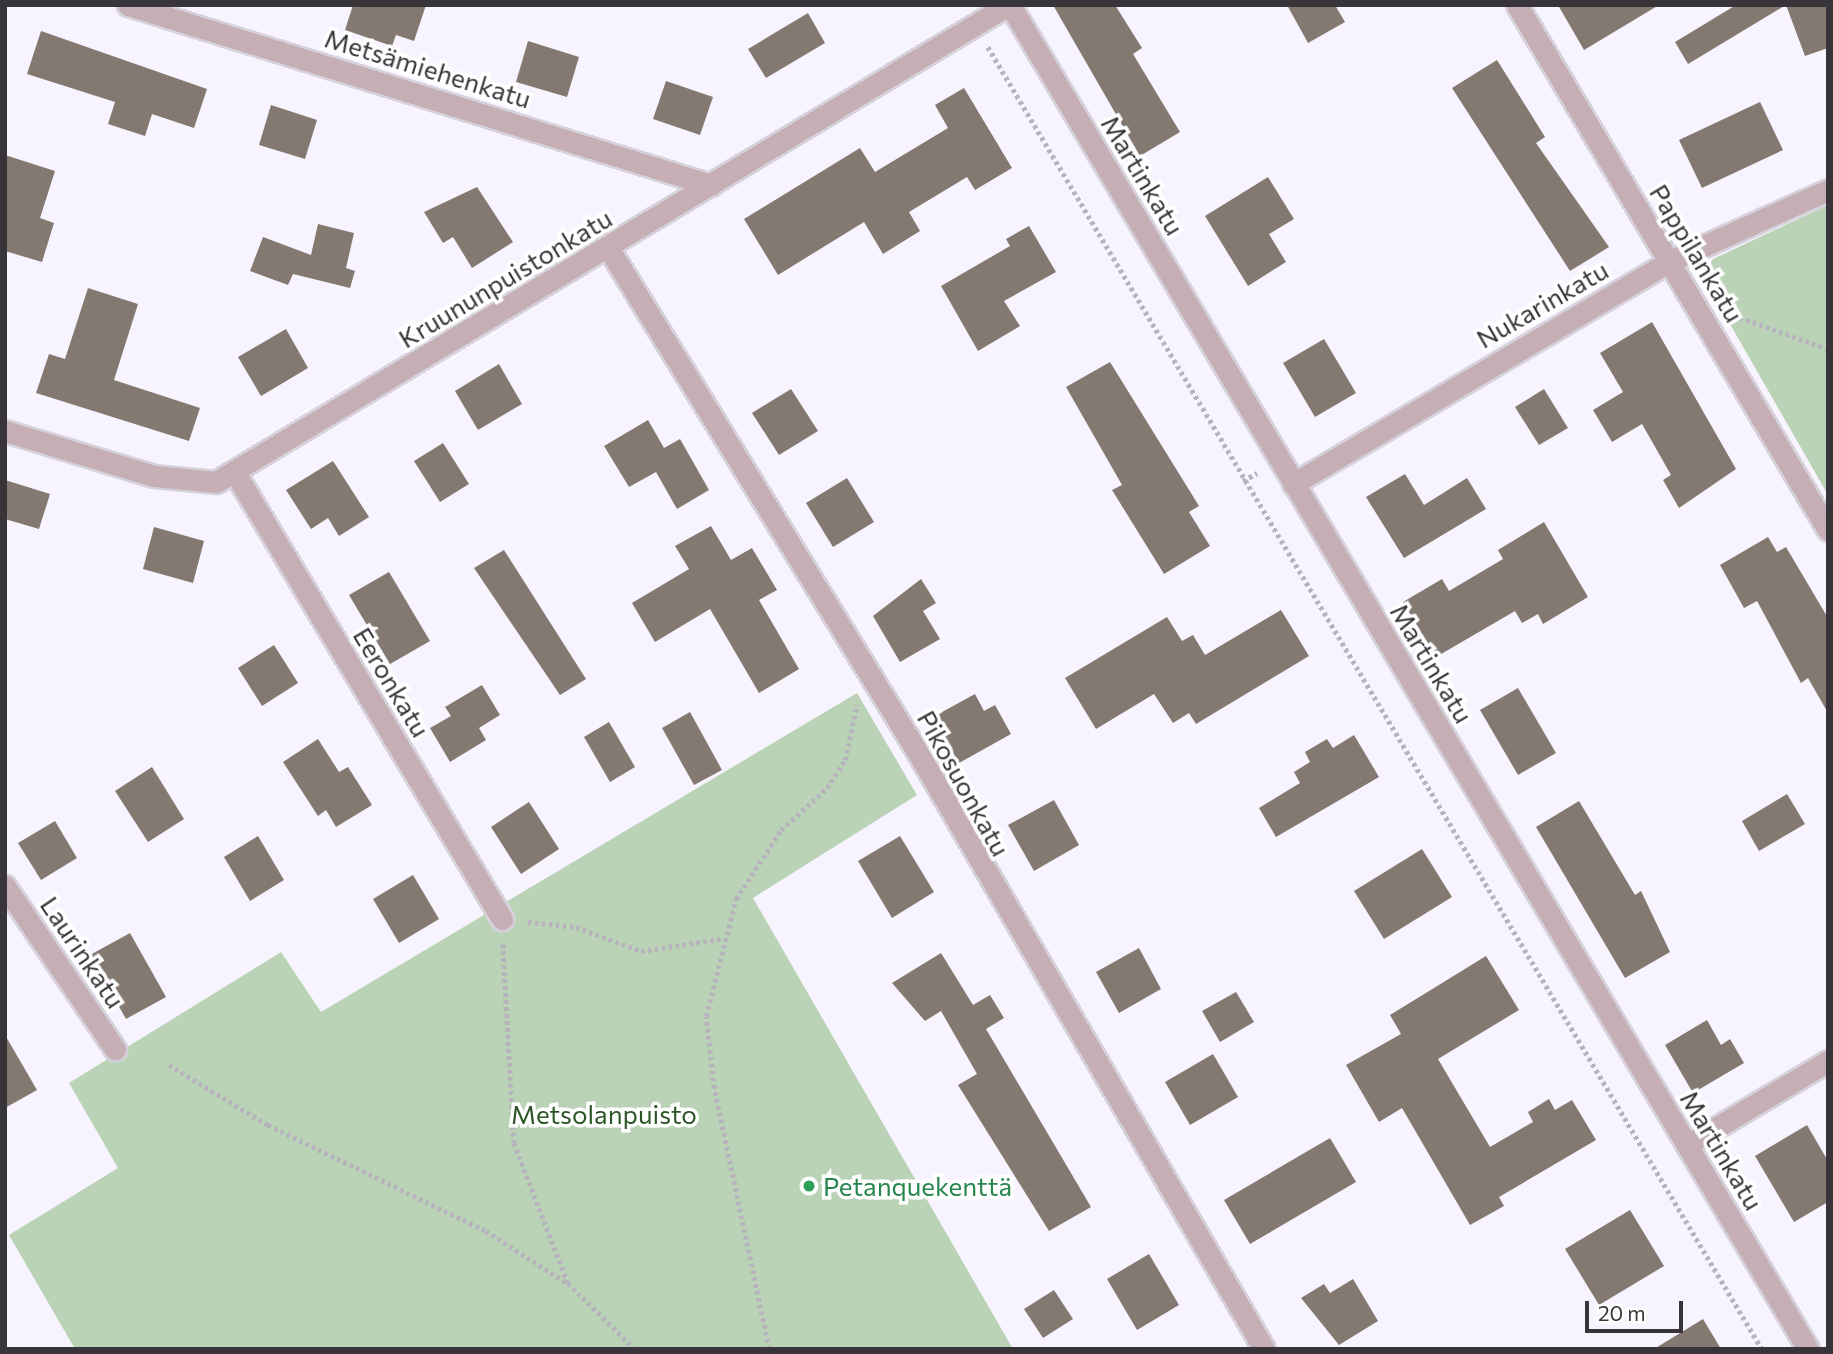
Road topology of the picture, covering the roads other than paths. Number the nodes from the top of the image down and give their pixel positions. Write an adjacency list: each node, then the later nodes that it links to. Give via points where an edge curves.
1 (128, 5): 4 (street, Metsämiehenkatu)
2 (1009, 5): 4 (street, Kruununpuistonkatu); 10 (street, Martinkatu)
3 (1517, 5): 7 (street, Pappilankatu)
4 (711, 185): 6 (street, Kruununpuistonkatu)
5 (1828, 190): 7 (street, Nukarinkatu)
6 (609, 248): 9 (street, Kruununpuistonkatu); 17 (street, Pikosuonkatu)
7 (1670, 261): 10 (street, Nukarinkatu); 11 (street, Pappilankatu)
8 (5, 431): 9 (street, Kruununpuistonkatu, via 193,484)
9 (235, 473): 13 (street, Eeronkatu)
10 (1293, 484): 16 (street, Martinkatu)
11 (1828, 530)
12 (5, 886): 14 (street, Laurinkatu)
13 (502, 919)
14 (116, 1049)
15 (1828, 1061): 16 (street)
16 (1687, 1145): 18 (street, Martinkatu)
17 (1264, 1349)
18 (1808, 1349)

